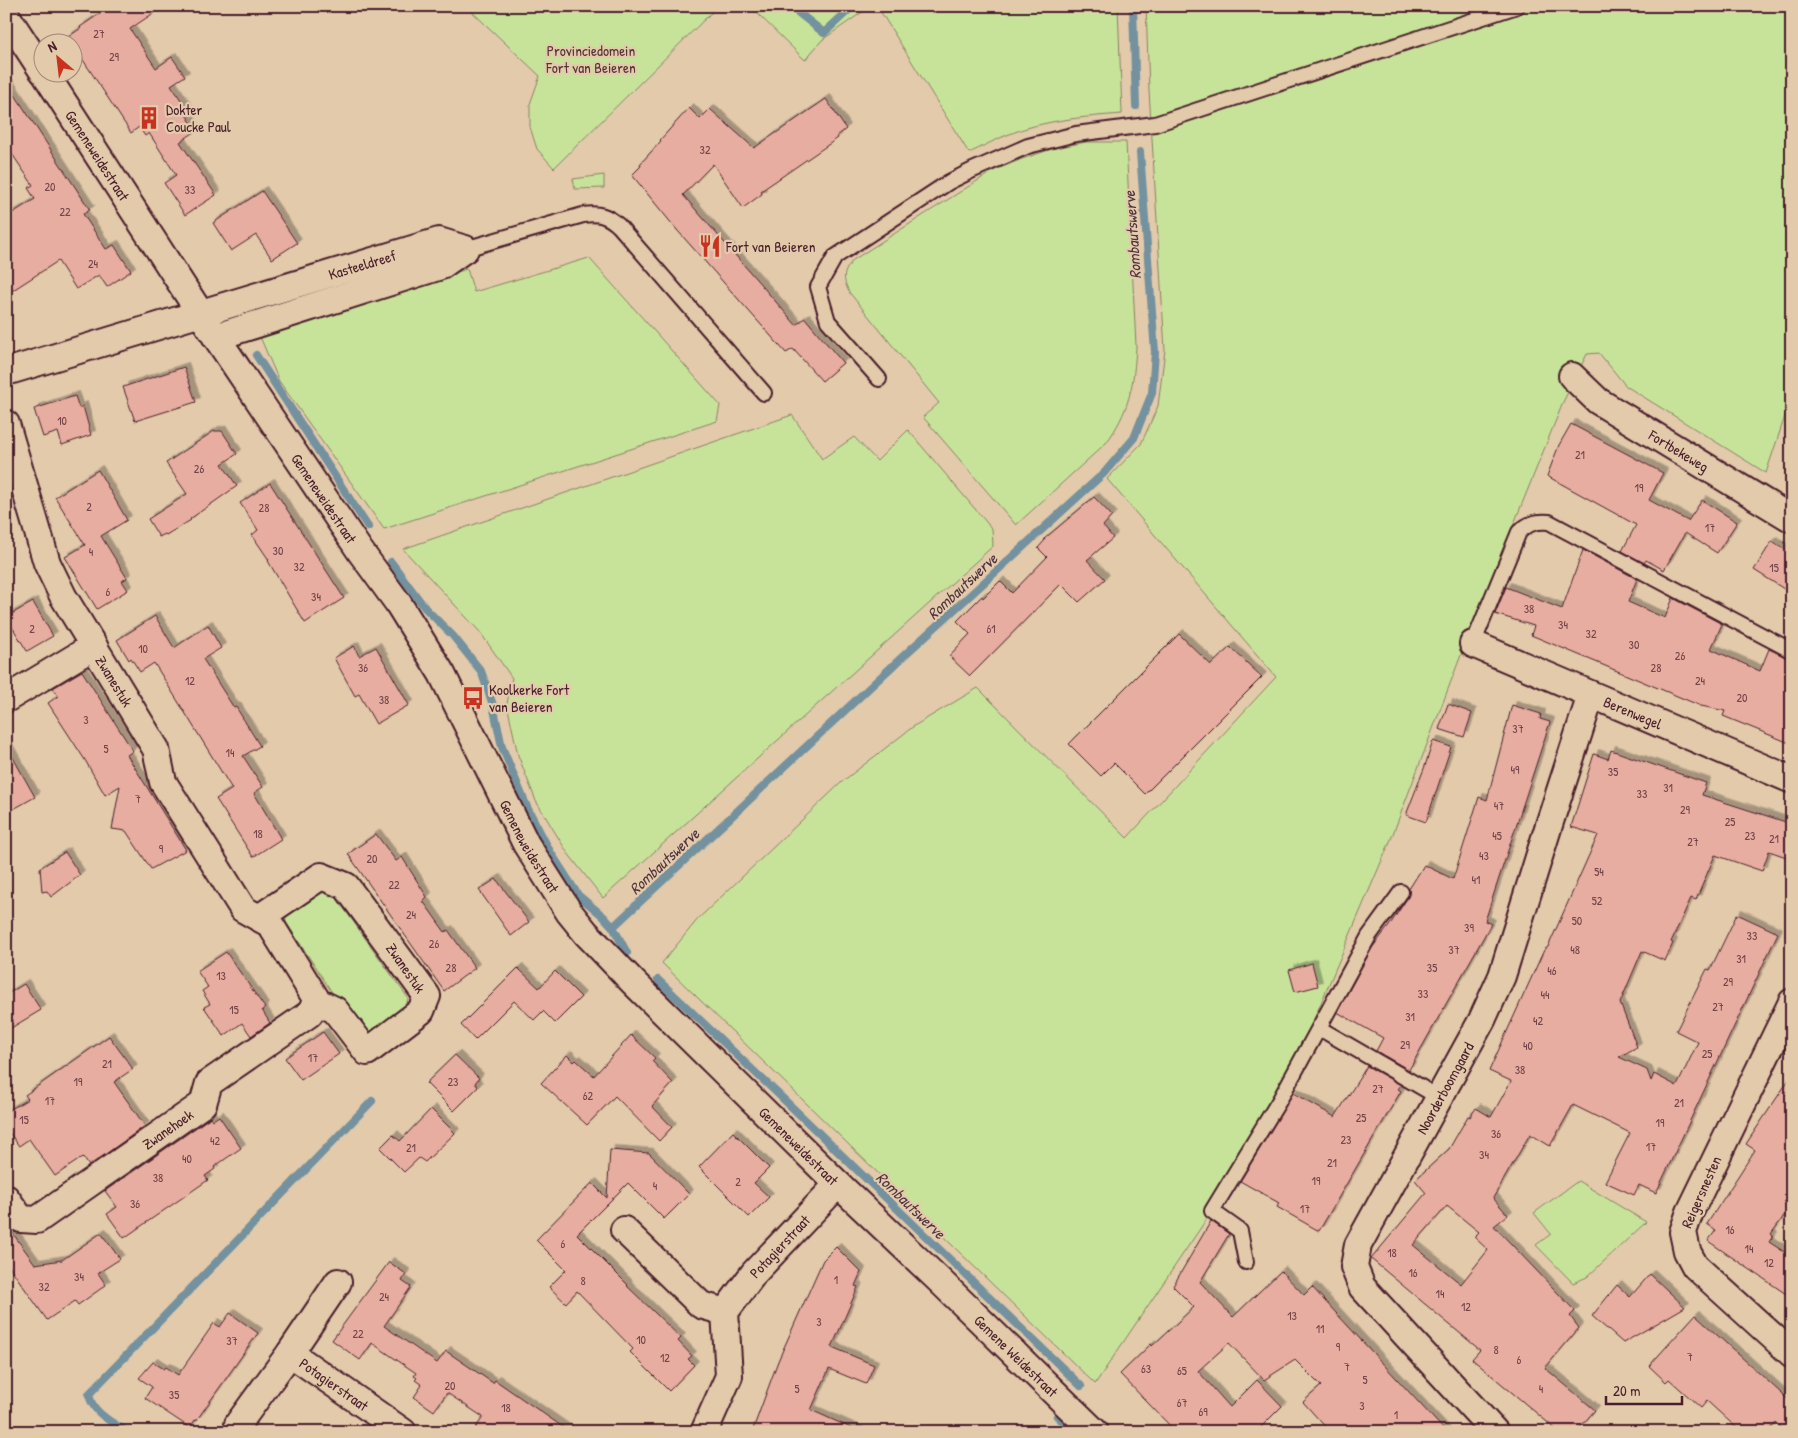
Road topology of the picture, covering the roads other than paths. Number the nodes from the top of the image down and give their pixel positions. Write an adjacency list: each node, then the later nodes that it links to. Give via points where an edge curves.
1 (1517, 6): 10 (lane, via 1155,124 1076,134 1028,146 948,182 835,257 818,287 828,321)
2 (6, 14): 3 (street, Gemeneweidestraat)
3 (32, 54)
4 (50, 82): 6 (street, Gemeneweidestraat)
5 (465, 249): 6 (street, Kasteeldreef, via 439,241); 7 (street, Kasteeldreef, via 441,266); 11 (lane, via 583,215 597,214 611,219)
6 (200, 313): 7 (street); 8 (street, Kasteeldreef)
7 (216, 337): 26 (street, Gemeneweidestraat, via 398,603 442,674 526,844 569,912 633,982)
8 (6, 372)
9 (1572, 376): 13 (street, Fortbekeweg, via 1598,401)
10 (879, 379)
11 (764, 393)
12 (6, 424): 15 (street, Zwanestuk, via 47,562 63,596)
13 (1792, 519)
14 (1473, 644): 16 (lane, via 1519,532 1537,521 1549,522); 17 (street, Berenwegel)
15 (94, 646): 18 (street); 21 (street, Zwanestuk, via 156,749 163,782 243,910)
16 (1792, 652)
17 (1591, 696): 19 (street, Berenwegel); 25 (street, Noorderboomgaard, via 1502,976)
18 (6, 699)
19 (1792, 780)
20 (1401, 892): 24 (lane, via 1369,936)
21 (259, 918): 22 (street, Zwanestuk, via 270,924); 22 (street, Zwanestuk, via 321,876 346,886 427,996 421,1011 367,1052 335,1010)
22 (318, 1002): 27 (street, Zwanehoek, via 309,1014 208,1083 203,1104 37,1220 21,1219)
23 (1792, 1002): 34 (street, Reigersnesten, via 1683,1232 1687,1252 1695,1266)
24 (1319, 1028): 25 (lane); 29 (lane, via 1212,1211 1240,1231)
25 (1440, 1098): 39 (street, Noorderboomgaard, via 1358,1245 1354,1267 1362,1287)
26 (838, 1184): 30 (street, Gemeneweidestraat); 32 (street, Potagierstraat, via 754,1273)
27 (6, 1198)
28 (624, 1230): 32 (street, via 701,1305)
29 (1246, 1262)
30 (939, 1280): 38 (street, Gemene Weidestraat)
31 (338, 1282): 33 (street, Potagierstraat)
32 (725, 1312): 37 (street, via 729,1376)
33 (290, 1353): 35 (street, Potagierstraat); 36 (street, Potagierstraat)
34 (1792, 1354)
35 (238, 1424)
36 (403, 1432)
37 (704, 1432)
38 (1095, 1432)
39 (1495, 1432)

